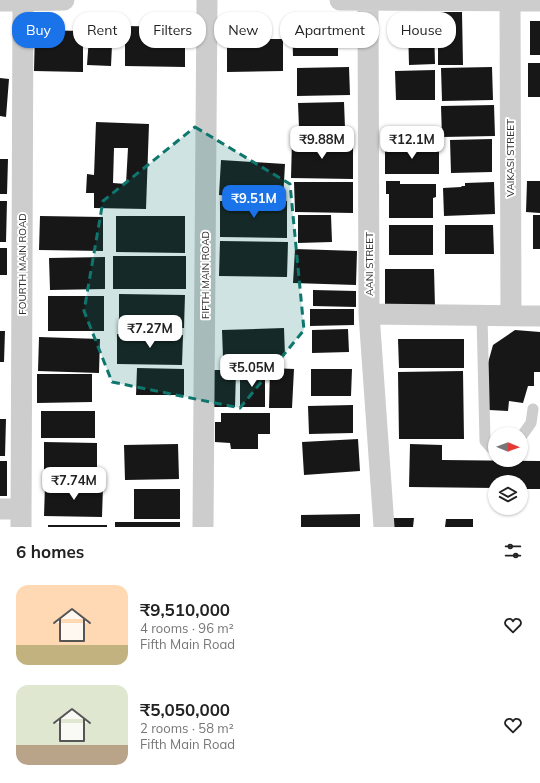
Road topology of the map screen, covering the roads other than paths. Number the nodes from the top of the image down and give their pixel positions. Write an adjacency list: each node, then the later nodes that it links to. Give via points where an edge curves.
1 (64, 0): 6 (street)
2 (207, 0): 18 (street, FIFTH MAIN ROAD)
3 (340, 0): 4 (street)
4 (368, 0): 7 (street); 9 (street, AANI STREET)
5 (0, 1): 6 (street)
6 (23, 1): 17 (street, FOURTH MAIN ROAD)
7 (510, 1): 8 (street); 11 (street, VAIKASI STREET)
8 (540, 2)
9 (369, 314): 10 (street); 19 (street, AANI STREET)
10 (482, 316): 11 (street); 15 (lane, via 485,441)
11 (511, 316): 12 (street)
12 (540, 316)
13 (533, 409): 14 (lane, via 532,422)
14 (528, 427)
15 (488, 444)
16 (0, 509): 17 (street)
17 (21, 518)
18 (204, 527)
19 (384, 527)

